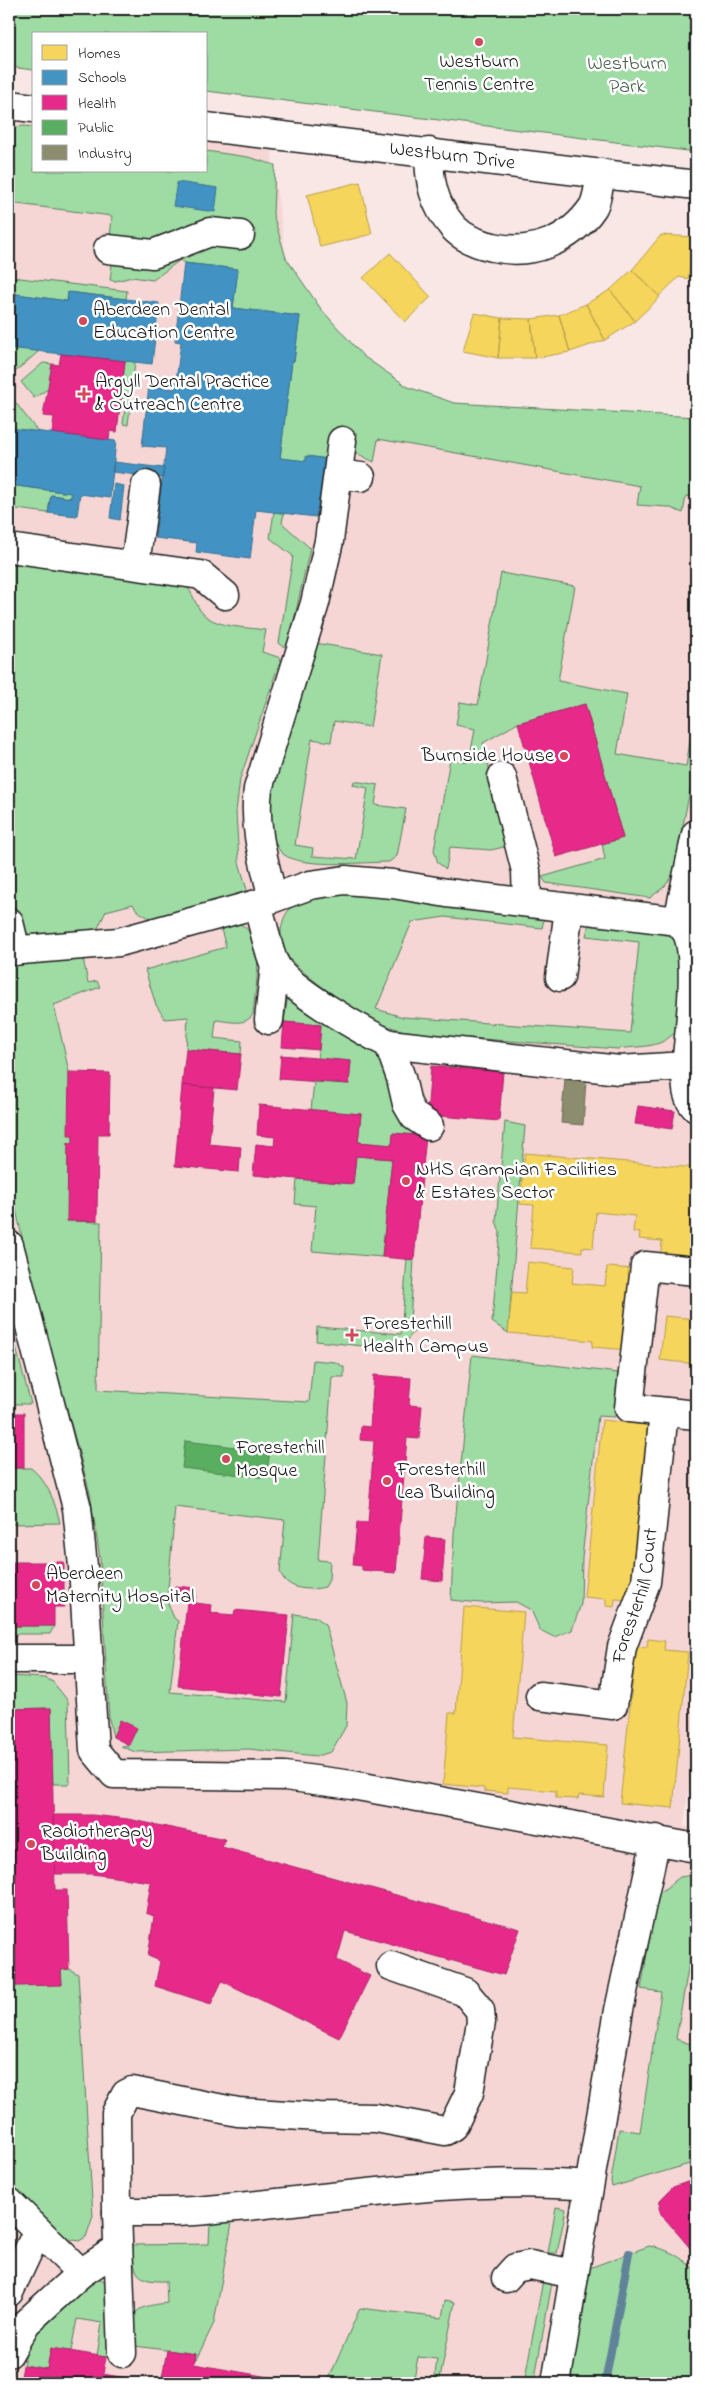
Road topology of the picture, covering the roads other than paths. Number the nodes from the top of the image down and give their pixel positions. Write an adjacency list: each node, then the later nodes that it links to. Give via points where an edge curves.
1 (9, 105): 2 (street)
2 (32, 108)
3 (208, 127): 4 (street, Westburn Drive)
4 (429, 152): 5 (street, Westburn Drive); 5 (street, via 429,181 435,198 453,227 482,245 508,251 532,250 569,233 594,205)
5 (601, 173): 6 (street, Westburn Drive)
6 (696, 185)
7 (240, 235): 8 (street, via 210,232 154,254)
8 (108, 249)
9 (342, 441): 16 (street, via 350,475 328,540 315,603 258,789 255,808)
10 (146, 485): 12 (street)
11 (9, 548): 12 (street)
12 (135, 565): 13 (street, via 201,574)
13 (225, 595)
14 (502, 776): 17 (street, via 526,871)
15 (696, 834): 19 (street)
16 (265, 901): 17 (street, via 310,886 345,880); 21 (street, via 119,942); 22 (street)
17 (527, 902): 18 (street)
18 (569, 909): 19 (street); 23 (street)
19 (678, 921): 26 (street, via 687,934 692,960)
20 (9, 922): 21 (street)
21 (13, 951)
22 (274, 964): 24 (street); 25 (street, via 293,983 346,1023)
23 (560, 977)
24 (269, 1020)
25 (388, 1044): 26 (street, via 620,1070); 28 (street, via 407,1104 414,1116)
26 (686, 1066): 27 (street, via 686,1093)
27 (696, 1108)
28 (429, 1126)
29 (9, 1245): 34 (street, via 78,1508)
30 (696, 1271): 31 (street, via 645,1266 629,1408)
31 (664, 1412): 32 (street); 35 (street, Foresterhill Court, via 646,1582 622,1647 613,1705)
32 (696, 1415)
33 (9, 1659): 34 (street)
34 (89, 1659): 36 (street, via 94,1750 114,1774 285,1776 352,1785)
35 (540, 1696)
36 (681, 1848): 38 (street, via 619,2010)
37 (391, 1966): 40 (street, via 466,1992 480,2010 481,2022 469,2093 453,2126 445,2131 376,2118 238,2112 132,2091 126,2094 116,2113)
38 (588, 2186): 40 (street, via 541,2182 410,2188 206,2210); 44 (street)
39 (9, 2202): 41 (street)
40 (117, 2212): 42 (street)
41 (37, 2232): 43 (street); 46 (street)
42 (117, 2249): 43 (street); 48 (street)
43 (81, 2273): 47 (street, via 26,2323)
44 (574, 2274): 45 (street, via 530,2265 515,2268); 49 (street)
45 (506, 2278)
46 (9, 2292)
47 (9, 2353)
48 (122, 2353)
49 (556, 2383)

